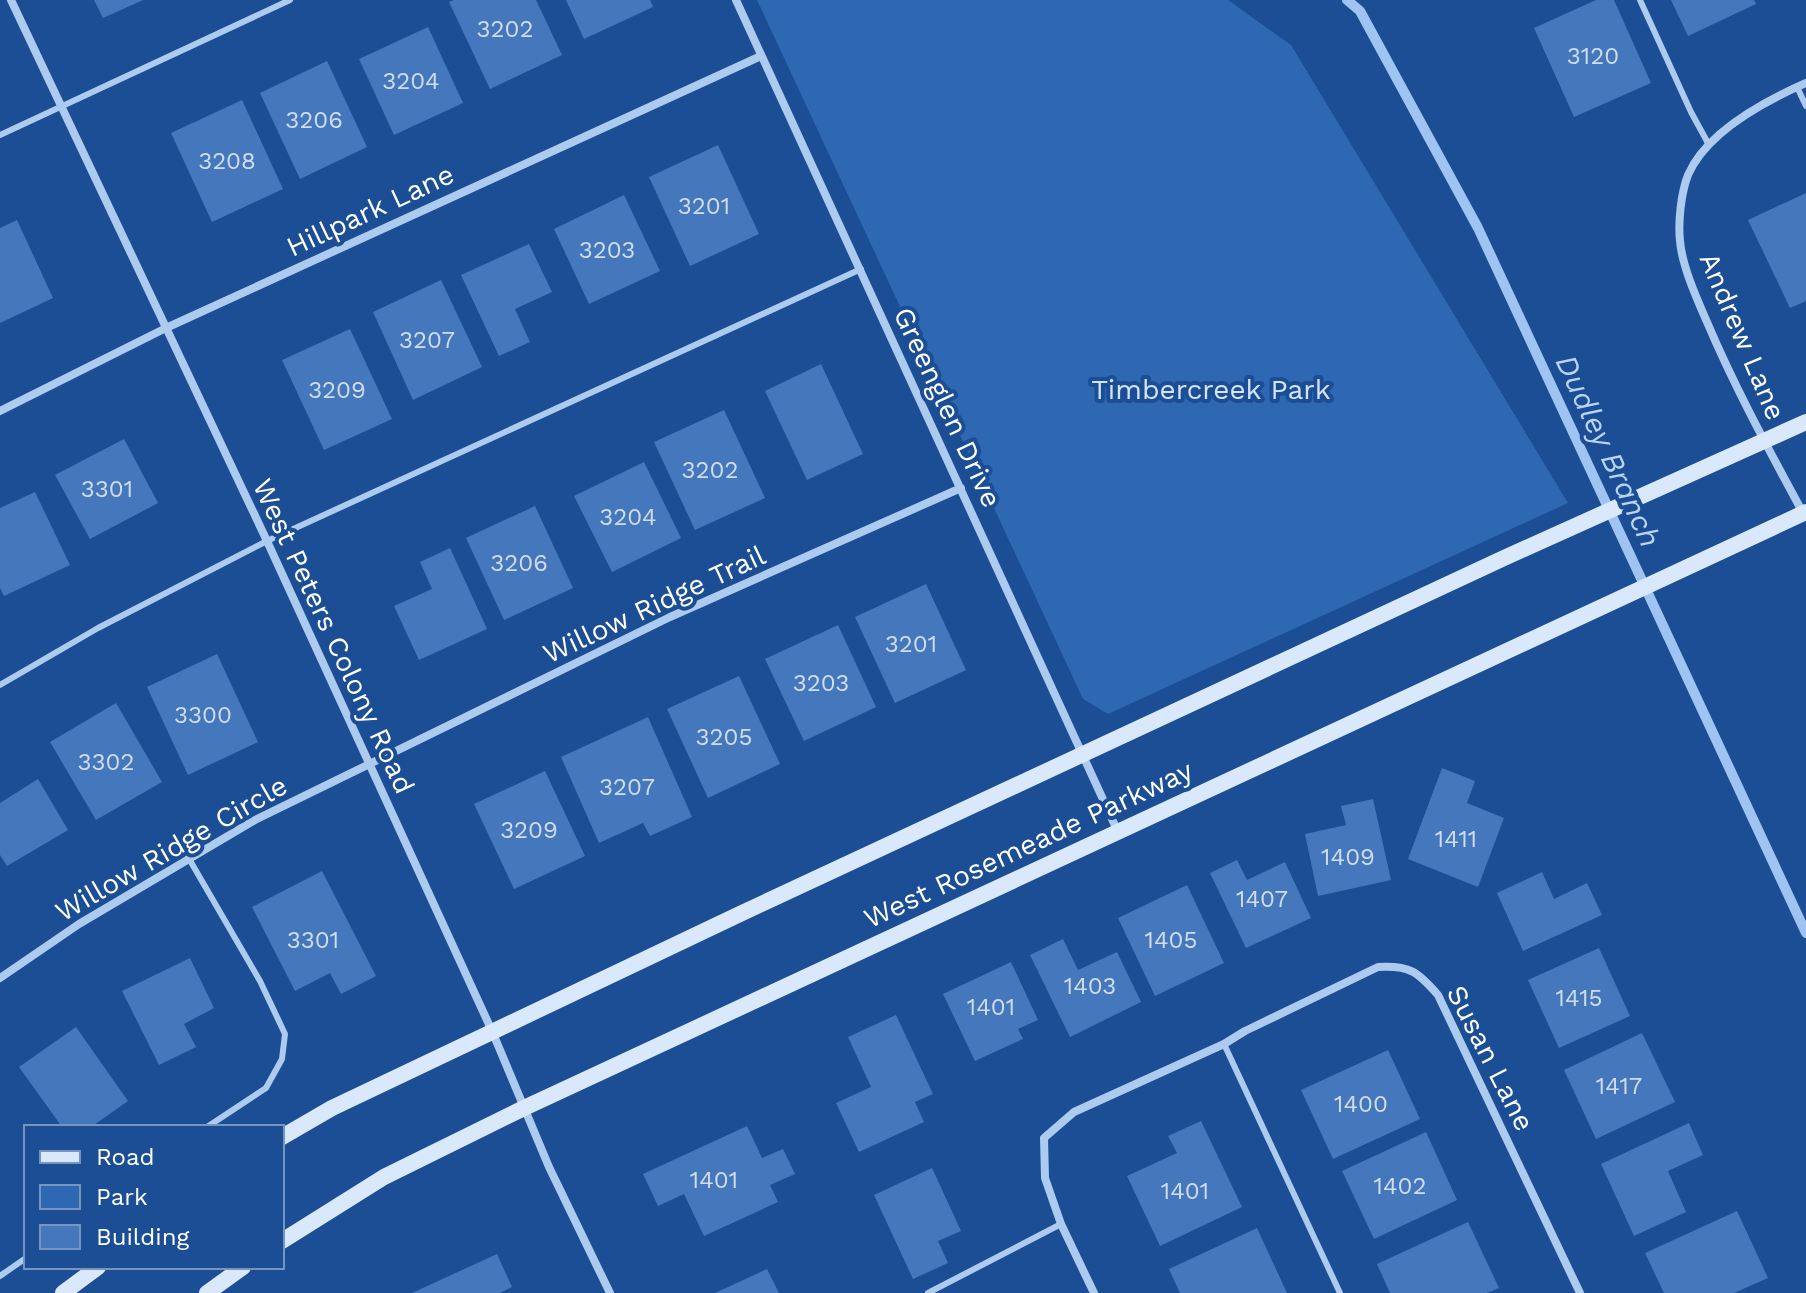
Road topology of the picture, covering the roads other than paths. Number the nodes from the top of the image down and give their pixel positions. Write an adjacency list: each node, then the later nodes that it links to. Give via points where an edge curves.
1 (11, 0): 7 (street, West Peters Colony Road)
2 (290, 0): 7 (lane)
3 (736, 0): 5 (street, Greenglen Drive)
4 (1640, 0): 10 (lane)
5 (761, 56): 11 (street, Greenglen Drive); 12 (street, Hillpark Lane)
6 (1802, 85): 8 (lane); 10 (street, Andrew Lane, via 1754,107)
7 (61, 106): 9 (lane); 12 (street, West Peters Colony Road)
8 (1806, 106)
9 (0, 135)
10 (1709, 145): 15 (street, Andrew Lane, via 1688,174 1680,242 1696,298)
11 (861, 269): 16 (street, Greenglen Drive); 18 (lane)
12 (166, 328): 13 (street, Hillpark Lane); 18 (street, West Peters Colony Road)
13 (0, 411)
14 (1806, 422): 15 (main road, West Rosemeade Parkway)
15 (1764, 441): 17 (street, Andrew Lane); 20 (main road, West Rosemeade Parkway)
16 (961, 488): 20 (street, Greenglen Drive); 21 (street, Willow Ridge Trail, via 670,617)
17 (1805, 515): 22 (main road, West Rosemeade Parkway)
18 (267, 541): 19 (lane); 21 (street, West Peters Colony Road)
19 (0, 685)
20 (1082, 755): 22 (street, Greenglen Drive); 25 (main road, West Rosemeade Parkway)
21 (369, 766): 23 (street, Willow Ridge Circle); 25 (street, West Peters Colony Road)
22 (1118, 832): 27 (main road, West Rosemeade Parkway)
23 (188, 857): 24 (street, Willow Ridge Circle); 28 (lane, via 285,1034 282,1059 266,1088)
24 (0, 978)
25 (492, 1031): 27 (street, West Peters Colony Road); 29 (main road, West Rosemeade Parkway)
26 (1224, 1044): 30 (street, Susan Lane, via 1074,1112 1044,1138 1045,1178); 41 (lane); 42 (street, Susan Lane, via 1378,967 1418,973 1438,995)
27 (524, 1108): 31 (main road, West Rosemeade Parkway, via 384,1177); 38 (street, West Peters Colony Road)
28 (210, 1125)
29 (284, 1136)
30 (1061, 1224): 39 (lane); 40 (street)
31 (284, 1240)
32 (24, 1259): 35 (lane)
33 (95, 1269): 36 (main road)
34 (240, 1269): 37 (main road)
35 (0, 1276)
36 (63, 1293)
37 (207, 1293)
38 (610, 1293)
39 (928, 1293)
40 (1094, 1293)
41 (1340, 1293)
42 (1580, 1293)

